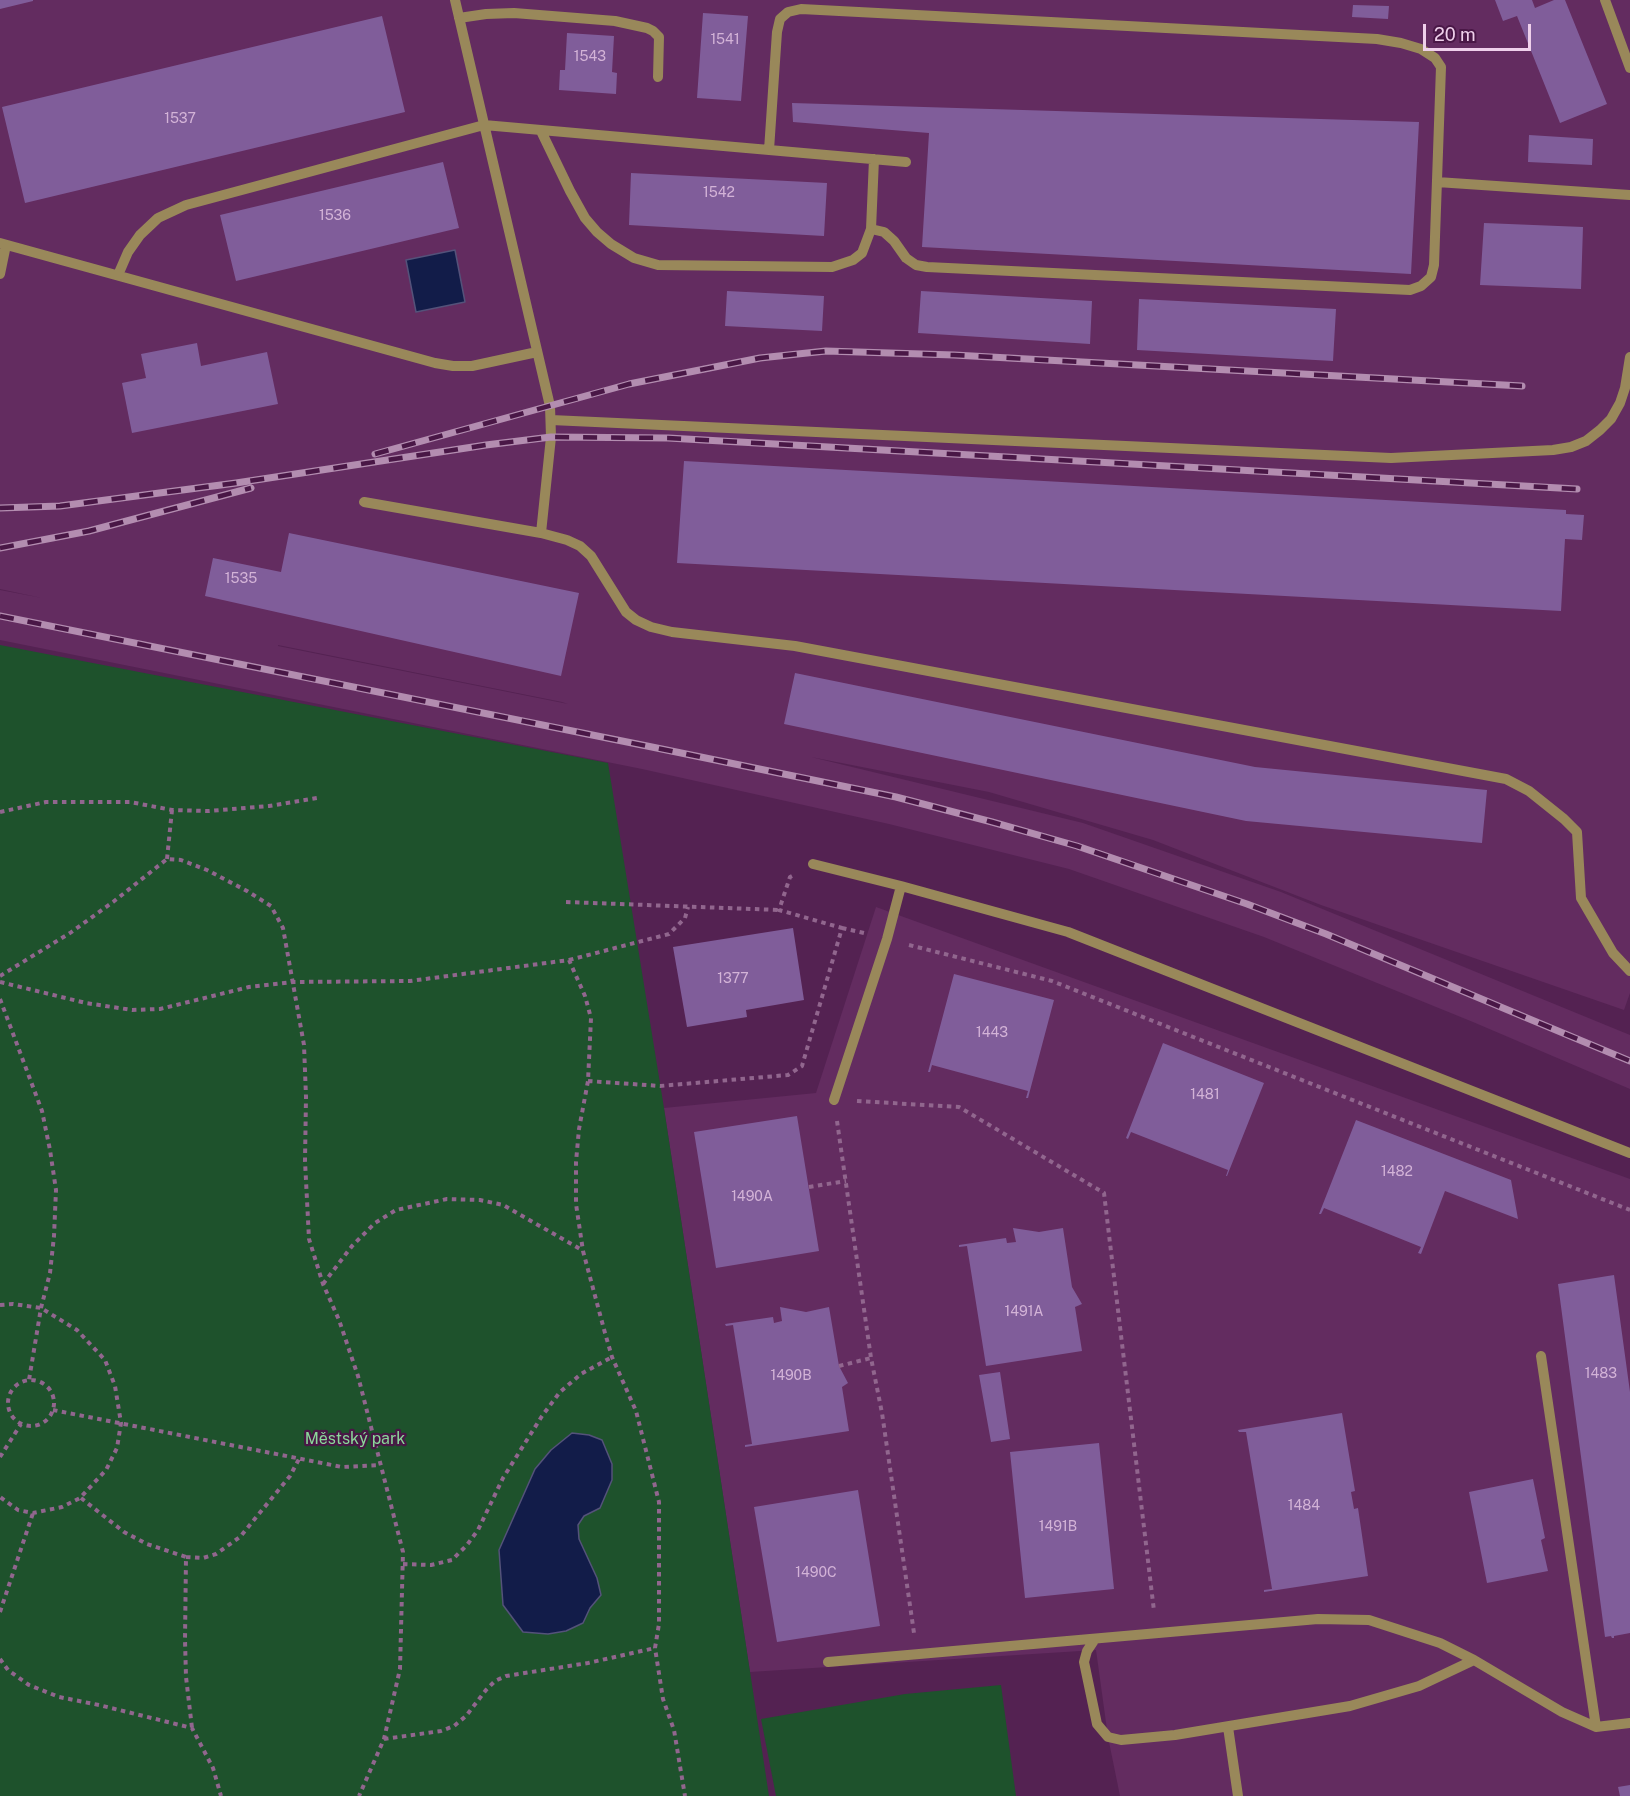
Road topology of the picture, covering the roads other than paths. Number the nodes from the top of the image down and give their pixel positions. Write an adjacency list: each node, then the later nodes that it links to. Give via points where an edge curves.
1 (455, 0): 3 (street)
2 (1605, 0): 4 (street)
3 (459, 18): 5 (street, via 523,14 615,21 647,28 659,38); 6 (street)
4 (1630, 68)
5 (658, 77)
6 (484, 125): 7 (street); 16 (street, via 186,205 158,218 140,235); 17 (street)
7 (541, 131): 8 (street); 13 (street, via 585,218 611,244 645,262 672,266 832,267 862,253)
8 (769, 150): 9 (street); 11 (street, via 777,32 780,19 801,9 1401,43 1421,49 1441,67)
9 (874, 159): 10 (street); 13 (street)
10 (906, 162)
11 (1437, 182): 12 (street); 13 (street, via 1434,265 1431,277 1410,290 927,267 906,258 884,232)
12 (1630, 195)
13 (871, 229)
14 (3, 244): 15 (street); 16 (street)
15 (0, 274)
16 (118, 275): 17 (street, via 453,366 472,366)
17 (537, 352): 19 (street)
18 (1630, 357): 19 (street, via 1625,388 1611,419 1586,441 1553,450 1391,458)
19 (551, 420): 21 (street)
20 (364, 502): 21 (street)
21 (541, 533): 24 (street, via 580,546 600,568 626,612 651,627 795,646 1506,779 1529,791 1577,832 1581,898 1613,953)
22 (813, 864): 23 (street)
23 (901, 886): 25 (street); 26 (street, via 1104,945)
24 (1630, 971)
25 (834, 1100)
26 (1630, 1153)
27 (1541, 1356): 33 (street)
28 (1095, 1639): 29 (street, via 1318,1619 1369,1620 1440,1643); 30 (street); 32 (street, via 1084,1662 1097,1724 1108,1737 1121,1740)
29 (1474, 1660): 32 (street, via 1419,1686 1350,1706); 33 (street, via 1562,1712)
30 (828, 1662)
31 (1630, 1723): 33 (street)
32 (1228, 1727): 34 (street)
33 (1596, 1727)
34 (1238, 1796)

